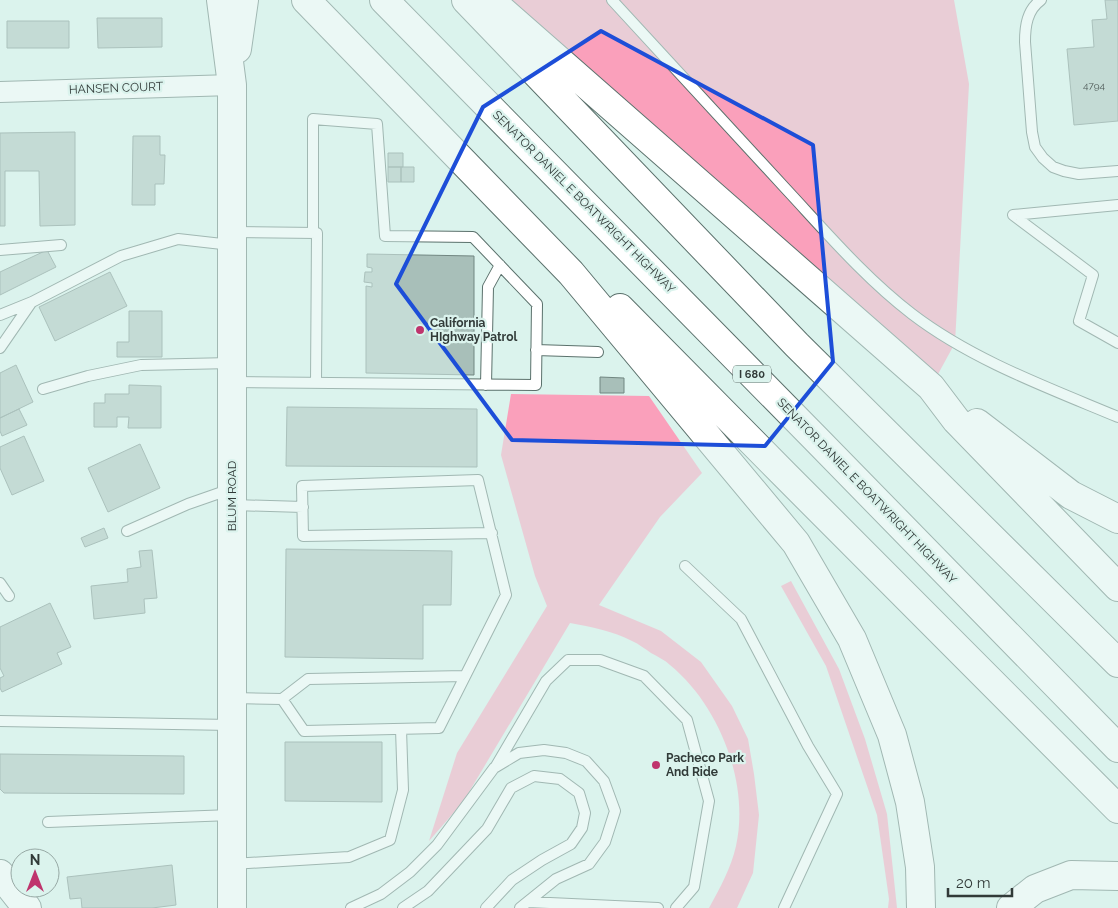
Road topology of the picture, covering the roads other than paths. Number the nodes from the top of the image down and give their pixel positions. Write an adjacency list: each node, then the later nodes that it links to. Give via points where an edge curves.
1 (221, 0): 9 (main road, BLUM ROAD)
2 (244, 0): 9 (main road, BLUM ROAD)
3 (306, 0): 18 (main road)
4 (384, 0): 47 (main road, SENATOR DANIEL E BOATWRIGHT HIGHWAY / I 680)
5 (466, 0): 40 (main road, via 797,346)
6 (490, 0): 28 (main road)
7 (612, 0): 30 (lane, via 849,256 913,315 955,343 1014,373)
8 (1041, 0): 11 (lane, via 1025,27 1035,147 1053,167 1064,171 1079,174)
9 (232, 85): 10 (street, HANSEN COURT); 14 (main road, BLUM ROAD)
10 (0, 92)
11 (1118, 171)
12 (1118, 205): 21 (lane, via 1013,216 1093,275 1080,321)
13 (313, 233): 14 (lane); 17 (lane, via 313,118 377,124 385,236 473,237); 26 (lane, via 317,233)
14 (232, 238): 19 (lane, via 178,239 121,256); 25 (main road, BLUM ROAD)
15 (61, 245): 16 (lane)
16 (0, 250)
17 (500, 265): 23 (lane, via 537,304); 27 (lane, via 488,287)
18 (570, 273): 49 (main road, via 605,292); 64 (main road, via 796,542 852,639 892,734 910,802 920,867)
19 (32, 302): 20 (lane); 22 (lane)
20 (0, 315)
21 (1118, 343)
22 (0, 348)
23 (536, 350): 24 (lane); 27 (lane, via 536,385)
24 (598, 352)
25 (232, 373): 26 (lane); 29 (lane, via 141,365); 31 (main road, BLUM ROAD)
26 (316, 383): 27 (lane)
27 (486, 385)
28 (931, 387): 33 (main road, via 1071,495); 38 (main road, via 956,420)
29 (43, 389)
30 (1118, 417)
31 (232, 497): 32 (lane); 34 (lane, via 188,504); 42 (main road, BLUM ROAD)
32 (303, 507): 35 (lane, via 303,536); 35 (lane, via 302,486 478,480)
33 (1118, 519)
34 (127, 531)
35 (492, 533): 41 (lane, via 506,595)
36 (685, 566): 63 (lane, via 741,619 837,794)
37 (0, 583): 39 (lane)
38 (1118, 587)
39 (9, 596)
40 (1118, 663)
41 (465, 676): 43 (lane, via 308,679); 46 (lane, via 439,728)
42 (232, 698): 43 (lane); 45 (main road, BLUM ROAD)
43 (282, 699): 46 (lane, via 304,731)
44 (0, 721): 45 (lane)
45 (232, 725): 50 (main road, BLUM ROAD)
46 (401, 729): 52 (lane, via 402,790 390,840 349,857)
47 (1118, 748)
48 (494, 768): 55 (lane, via 519,753 544,750 566,753 586,761 604,780 615,811 605,842 589,864 556,879); 58 (lane, via 438,845 381,894); 62 (lane, via 546,682 568,660 600,660 644,676 687,720 709,801 694,887)
49 (1118, 809)
50 (232, 815): 51 (lane); 52 (main road, BLUM ROAD)
51 (48, 822)
52 (232, 864): 57 (main road, BLUM ROAD)
53 (0, 874): 56 (main road)
54 (1118, 876): 65 (main road, via 1071,875 1036,889)
55 (524, 905): 61 (lane)
56 (27, 908)
57 (232, 908)
58 (351, 908)
59 (403, 908): 60 (lane, via 428,891 486,829 511,788 534,776 560,779 579,793 586,813 582,828 571,844 512,880)
60 (486, 908)
61 (658, 908)
62 (676, 908)
63 (784, 908)
64 (921, 908)
65 (1011, 908)

